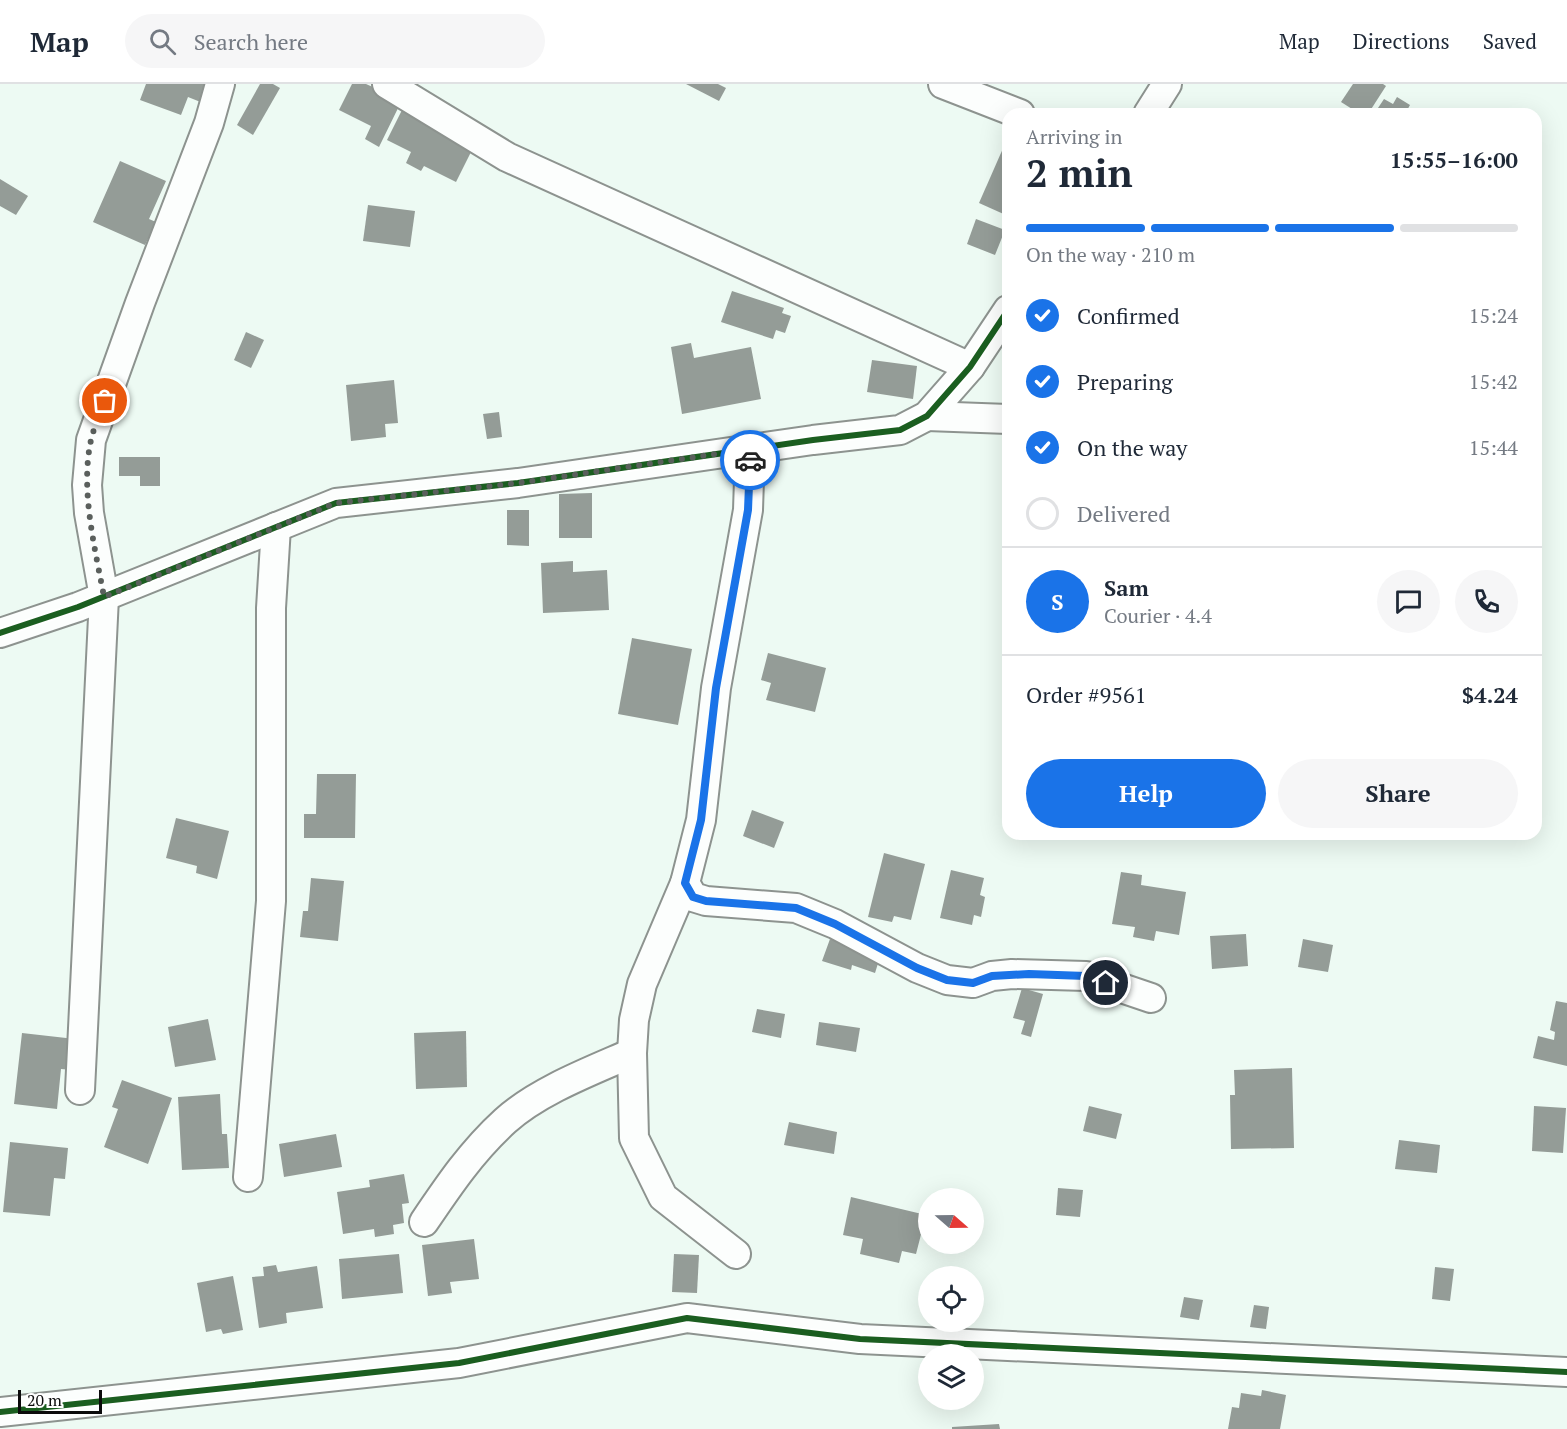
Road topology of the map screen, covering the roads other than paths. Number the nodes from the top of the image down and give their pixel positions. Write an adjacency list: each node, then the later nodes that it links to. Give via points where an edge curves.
1 (219, 84): 13 (street, via 209,123 91,440 89,513)
2 (387, 84): 8 (street, via 507,157)
3 (943, 84): 5 (street)
4 (1167, 84): 6 (street)
5 (1005, 108)
6 (1152, 108)
7 (1002, 319): 8 (street)
8 (970, 367): 9 (street)
9 (927, 416): 10 (street); 11 (street, via 900,430)
10 (1002, 419)
11 (750, 449): 12 (street, via 518,483 336,503); 15 (street, via 748,510 716,688 701,820)
12 (276, 527): 13 (street); 19 (street, via 270,688 271,901)
13 (104, 597): 14 (street); 18 (street)
14 (0, 633)
15 (685, 883): 16 (street, via 693,897 706,901 796,908 947,980 973,983 1012,974 1086,976); 17 (street, via 642,984)
16 (1151, 998)
17 (632, 1053): 20 (street, via 540,1097 506,1120 464,1163); 21 (street, via 634,1138 663,1197)
18 (80, 1090)
19 (248, 1177)
20 (424, 1222)
21 (736, 1254)
22 (1567, 1372): 23 (street, via 860,1339 687,1318 459,1364)
23 (0, 1412)

